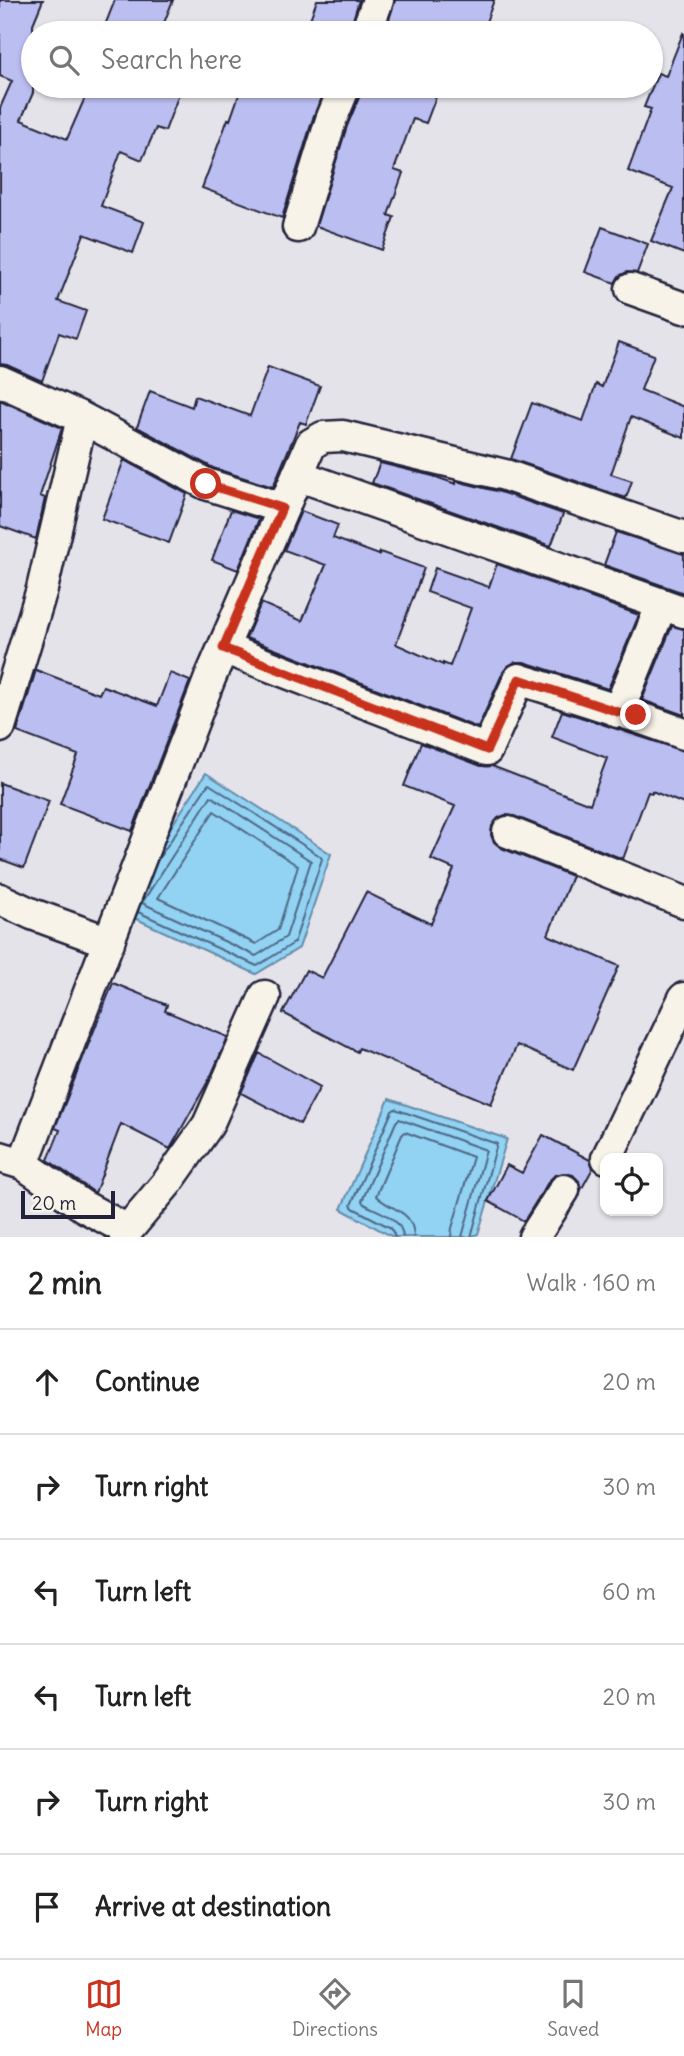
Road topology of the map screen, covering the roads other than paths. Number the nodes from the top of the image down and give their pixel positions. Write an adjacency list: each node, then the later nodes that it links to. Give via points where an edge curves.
1 (378, 0): 2 (street)
2 (370, 21)
3 (340, 98): 4 (street)
4 (298, 227)
5 (631, 289): 6 (street)
6 (684, 308)
7 (0, 381): 8 (street)
8 (82, 418): 10 (street, via 206,484); 15 (street, via 42,589)
9 (297, 475): 10 (street); 11 (street, via 311,444 323,437 344,436 505,475); 12 (street)
10 (282, 508): 13 (street)
11 (684, 537)
12 (673, 608): 14 (street)
13 (223, 648): 14 (street, via 487,750 519,679); 20 (street)
14 (618, 712): 16 (street)
15 (0, 727)
16 (684, 734)
17 (508, 832): 19 (street)
18 (0, 899): 20 (street)
19 (684, 902)
20 (109, 942): 24 (street)
21 (265, 996): 26 (street, via 208,1125)
22 (684, 998): 23 (street)
23 (610, 1153)
24 (11, 1160): 26 (street, via 120,1226)
25 (564, 1191): 27 (street)
26 (126, 1235)
27 (534, 1237)

